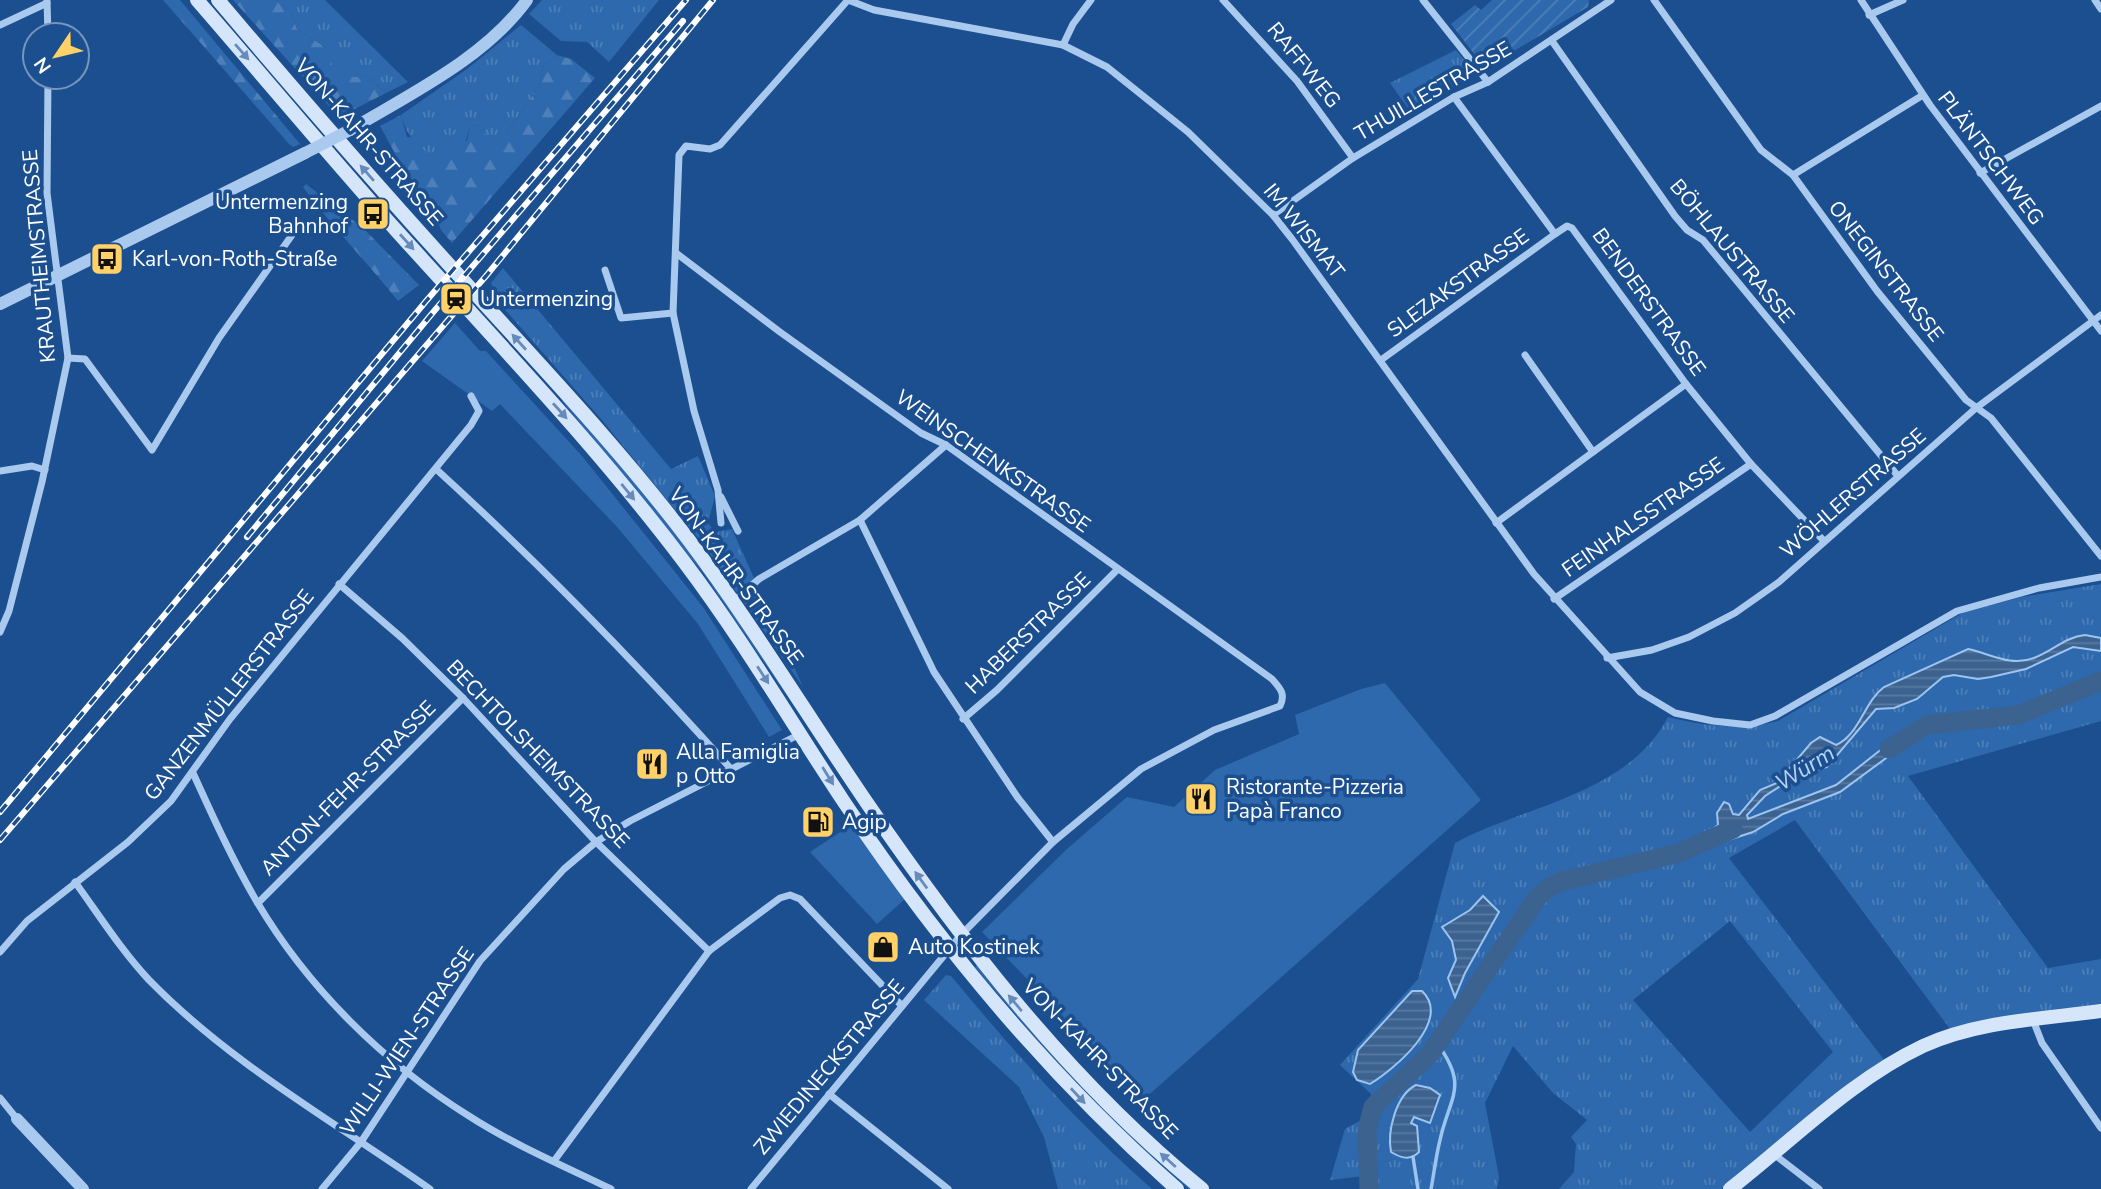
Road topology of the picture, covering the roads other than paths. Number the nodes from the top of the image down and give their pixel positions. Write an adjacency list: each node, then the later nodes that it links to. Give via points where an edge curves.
1 (197, 0): 70 (main road, VON-KAHR-STRASSE, one-way to 70, via 585,439 684,562)
2 (218, 0): 64 (main road, VON-KAHR-STRASSE, one-way to 2, via 598,429 376,185)
3 (527, 0): 34 (street, bridge, via 465,59 350,130)
4 (848, 0): 20 (street, IM WISMAT, via 874,10); 32 (street, via 720,145 682,149 675,198)
5 (1091, 0): 20 (street)
6 (1223, 0): 26 (street, RAFFWEG, via 1297,81)
7 (1423, 0): 21 (street)
8 (1612, 0): 14 (street, THUILLESTRASSE)
9 (1654, 0): 28 (street, ONEGINSTRASSE, via 1761,150)
10 (1861, 0): 16 (street, PLÄNTSCHWEG)
11 (1903, 0): 16 (street)
12 (2095, 0): 15 (street)
13 (47, 2): 17 (street); 18 (street)
14 (1598, 4): 19 (street, THUILLESTRASSE)
15 (2101, 9)
16 (1870, 15): 23 (street, PLÄNTSCHWEG)
17 (48, 21)
18 (0, 25)
19 (1552, 41): 21 (street, THUILLESTRASSE); 52 (street, BÖHLAUSTRASSE, via 1675,216 1703,240)
20 (1062, 45): 29 (street, IM WISMAT, via 1107,67 1188,132)
21 (1488, 82): 24 (street, THUILLESTRASSE)
22 (48, 91): 34 (street, KRAUTHEIMSTRASSE, via 47,193)
23 (1923, 95): 27 (street, PLÄNTSCHWEG); 28 (street)
24 (1454, 97): 26 (street, THUILLESTRASSE); 30 (street)
25 (2101, 106): 27 (street)
26 (1353, 158): 29 (street, THUILLESTRASSE)
27 (1980, 173): 38 (street, PLÄNTSCHWEG)
28 (1793, 175): 45 (street, ONEGINSTRASSE, via 1877,291)
29 (1273, 215): 42 (street, IM WISMAT)
30 (1555, 234): 42 (street, SLEZAKSTRASSE); 43 (street, BENDERSTRASSE, via 1567,226 1572,228)
31 (292, 235): 41 (street, via 219,338 152,450 85,359)
32 (676, 253): 36 (street); 46 (street, WEINSCHENKSTRASSE, via 921,433)
33 (605, 270): 36 (street, via 621,318)
34 (60, 276): 35 (street); 41 (street, KRAUTHEIMSTRASSE)
35 (0, 304)
36 (673, 313): 53 (street)
37 (2101, 315): 38 (street, WÖHLERSTRASSE)
38 (2093, 321): 39 (street, PLÄNTSCHWEG); 45 (street, WÖHLERSTRASSE)
39 (2101, 331)
40 (1525, 355): 47 (street)
41 (68, 358): 50 (street, KRAUTHEIMSTRASSE)
42 (1381, 360): 56 (street, IM WISMAT)
43 (1686, 384): 47 (street); 48 (street, BENDERSTRASSE)
44 (471, 396): 49 (street, GANZENMÜLLERSTRASSE, via 479,411)
45 (1976, 408): 52 (street, WÖHLERSTRASSE); 59 (street, ONEGINSTRASSE, via 1991,418)
46 (946, 445): 54 (street); 60 (street, WEINSCHENKSTRASSE)
47 (1593, 452): 56 (street)
48 (1751, 464): 58 (street, BENDERSTRASSE); 63 (street, FEINHALSSTRASSE)
49 (436, 469): 62 (street, GANZENMÜLLERSTRASSE); 71 (street)
50 (45, 470): 51 (street, via 32,466); 65 (street, KRAUTHEIMSTRASSE)
51 (0, 471)
52 (1898, 476): 58 (street, WÖHLERSTRASSE)
53 (718, 490): 55 (street); 57 (street)
54 (860, 520): 64 (street, via 759,579); 69 (street, via 934,672)
55 (721, 523)
56 (1496, 523): 63 (street, IM WISMAT)
57 (738, 531)
58 (1823, 540): 66 (street, WÖHLERSTRASSE, via 1779,582 1735,613 1689,637)
59 (2101, 556)
60 (1117, 570): 68 (street, WEINSCHENKSTRASSE, via 1272,679); 69 (street, HABERSTRASSE)
61 (2101, 578): 66 (street, IM WISMAT, via 2039,588 1957,611 1803,701 1750,725 1675,713 1640,692)
62 (338, 584): 67 (street, BECHTOLSHEIMSTRASSE); 72 (street, GANZENMÜLLERSTRASSE, via 230,719)
63 (1555, 599): 66 (street, IM WISMAT)
64 (734, 601): 77 (main road, VON-KAHR-STRASSE, one-way to 64)
65 (0, 632)
66 (1607, 658)
67 (463, 698): 73 (street, BECHTOLSHEIMSTRASSE); 76 (street, ANTON-FEHR-STRASSE)
68 (1284, 699): 74 (street, ZWIEDINECKSTRASSE, via 1280,706 1214,730 1142,769)
69 (963, 719): 74 (street)
70 (801, 734): 71 (street, WILLI-WIEN-STRASSE); 78 (main road, VON-KAHR-STRASSE, one-way to 78)
71 (731, 769): 73 (street, WILLI-WIEN-STRASSE)
72 (193, 773): 75 (street, GANZENMÜLLERSTRASSE, via 149,823); 76 (street)
73 (596, 842): 79 (street, BECHTOLSHEIMSTRASSE); 84 (street, WILLI-WIEN-STRASSE, via 533,900 480,961)
74 (1053, 842): 77 (street, ZWIEDINECKSTRASSE)
75 (75, 882): 80 (street, GANZENMÜLLERSTRASSE, via 27,921); 89 (street, via 125,951 177,1007 254,1070)
76 (258, 904): 84 (street, via 355,1027)
77 (961, 935): 78 (street, ZWIEDINECKSTRASSE); 99 (main road, VON-KAHR-STRASSE, one-way to 77, via 1125,1119 1021,1010)
78 (950, 949): 81 (street, ZWIEDINECKSTRASSE); 98 (main road, VON-KAHR-STRASSE, one-way to 98, via 1088,1107)
79 (709, 951): 81 (street, via 790,895 800,899); 91 (street)
80 (0, 952)
81 (902, 1006): 85 (street, ZWIEDINECKSTRASSE)
82 (2101, 1011): 83 (main road)
83 (2034, 1020): 88 (street, via 2042,1043); 90 (main road, via 1981,1028 1922,1046 1862,1083)
84 (405, 1072): 89 (street, WILLI-WIEN-STRASSE); 91 (street, via 475,1121)
85 (829, 1094): 96 (street, ZWIEDINECKSTRASSE); 97 (street)
86 (0, 1098): 87 (street)
87 (17, 1119): 92 (street)
88 (2101, 1128)
89 (361, 1142): 93 (street, WILLI-WIEN-STRASSE); 94 (street)
90 (1775, 1155): 100 (main road); 101 (street)
91 (554, 1161): 95 (street)
92 (83, 1189)
93 (323, 1189)
94 (430, 1189)
95 (611, 1189)
96 (751, 1189)
97 (948, 1189)
98 (1177, 1189)
99 (1202, 1189)
100 (1730, 1189)
101 (1819, 1189)

